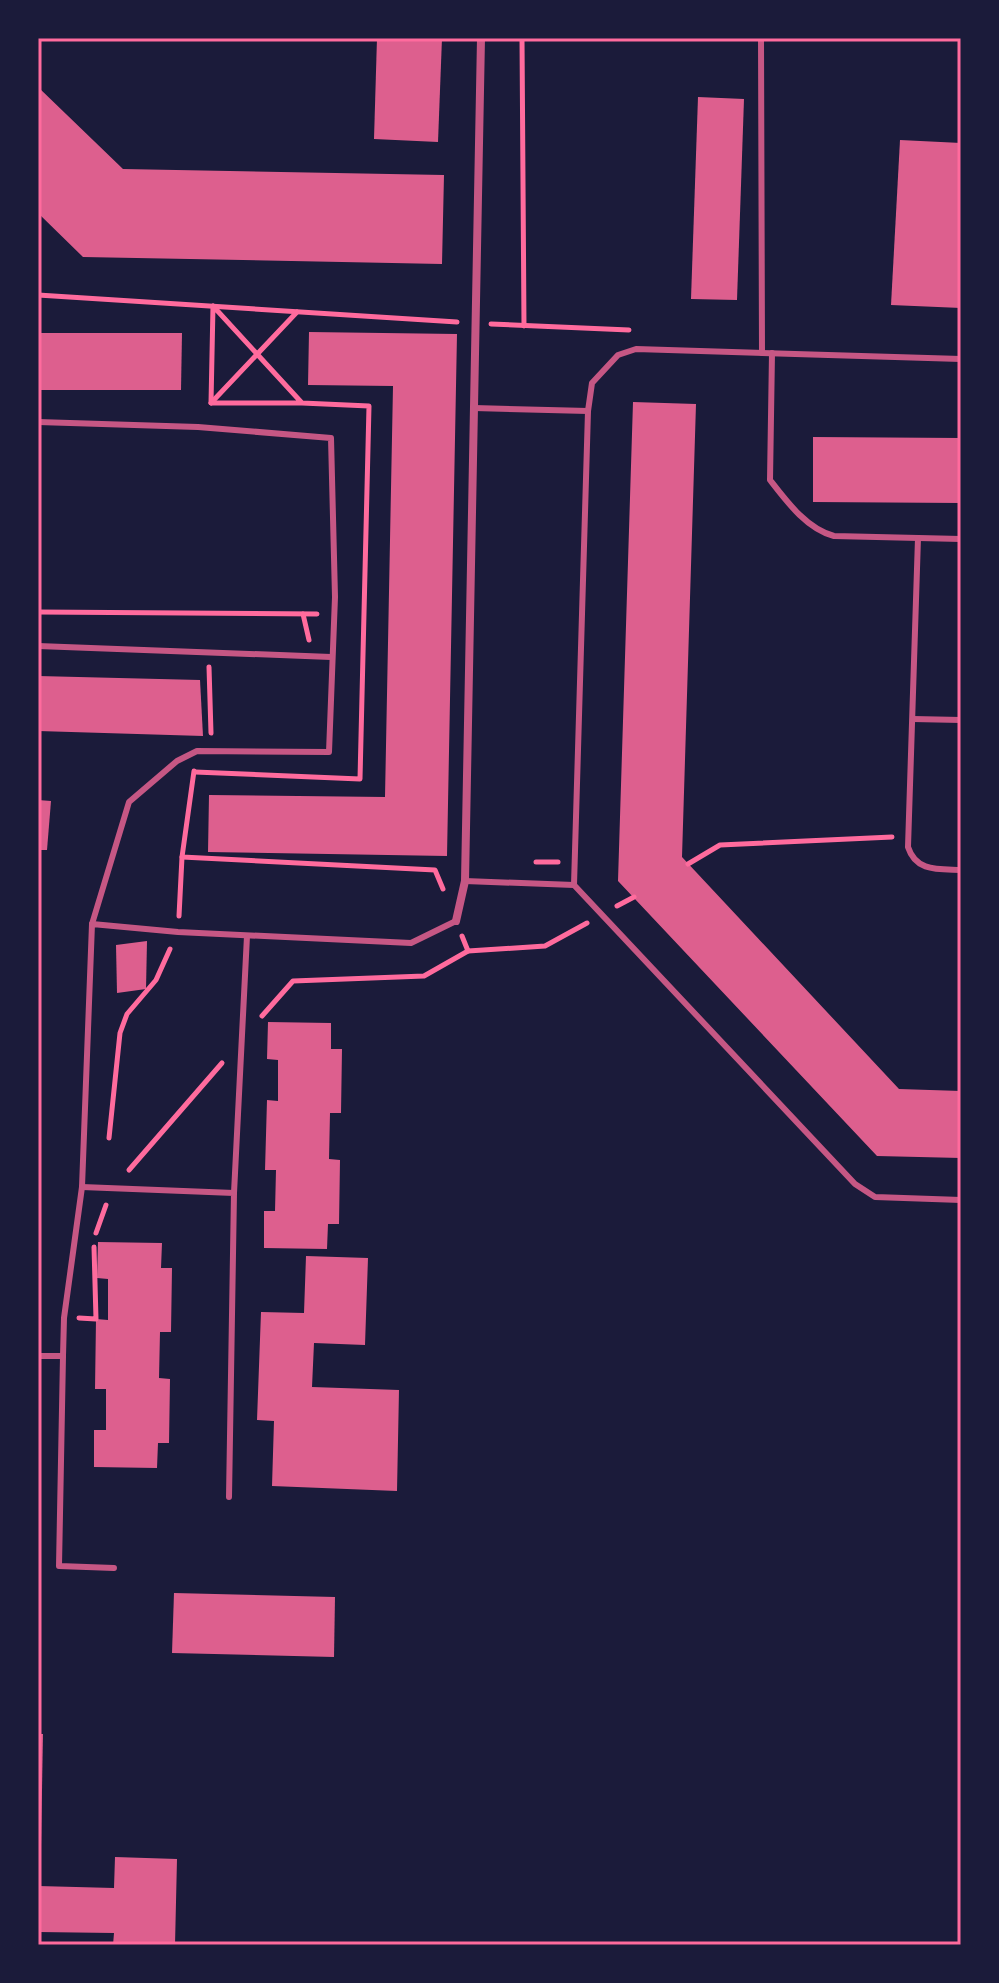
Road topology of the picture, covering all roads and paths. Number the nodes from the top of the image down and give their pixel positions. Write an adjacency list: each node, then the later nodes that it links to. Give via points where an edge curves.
1 (481, 38): 7 (street)
2 (522, 38): 8 (path)
3 (761, 38): 10 (lane)
4 (38, 295): 5 (path)
5 (213, 306): 6 (path); 12 (path); 14 (path)
6 (297, 312): 7 (path); 12 (path)
7 (475, 323): 8 (path); 16 (street)
8 (524, 326): 9 (path)
9 (635, 331)
10 (762, 353): 11 (lane); 17 (lane, via 626,351 592,383)
11 (772, 353): 13 (lane); 19 (lane, via 769,465 770,480 779,492 821,533)
12 (257, 354): 14 (path); 15 (path)
13 (961, 359)
14 (211, 403): 15 (path)
15 (302, 403): 29 (path, via 369,406 360,779)
16 (474, 408): 17 (lane); 34 (street)
17 (588, 411): 35 (lane)
18 (38, 422): 22 (lane, via 331,438)
19 (918, 538): 20 (lane); 26 (lane)
20 (961, 539)
21 (38, 612): 22 (path)
22 (334, 614): 24 (lane)
23 (38, 646): 24 (lane)
24 (331, 657): 28 (lane, via 329,752)
25 (208, 659): 28 (path, via 211,741)
26 (913, 719): 27 (lane); 30 (lane)
27 (961, 720)
28 (197, 751): 29 (path); 39 (lane, via 129,802)
29 (194, 772): 31 (path)
30 (909, 836): 32 (path, via 720,845); 33 (lane, via 912,859 921,866)
31 (182, 857): 38 (path, via 435,870); 40 (path)
32 (688, 864)
33 (961, 870)
34 (465, 881): 35 (lane); 38 (street)
35 (574, 885): 37 (lane)
36 (634, 897): 37 (path)
37 (602, 915): 38 (path, via 545,946 468,951); 45 (lane, via 855,1184 875,1197)
38 (456, 921): 41 (lane, via 411,943)
39 (92, 924): 40 (lane); 43 (lane)
40 (178, 932): 41 (lane); 42 (path, via 156,980 127,1014 120,1033)
41 (247, 936): 44 (lane)
42 (109, 1138)
43 (82, 1187): 44 (lane); 47 (lane)
44 (234, 1193): 48 (lane)
45 (961, 1200)
46 (38, 1356): 47 (lane)
47 (63, 1356): 49 (lane, via 59,1566)
48 (229, 1497)
49 (114, 1568)

